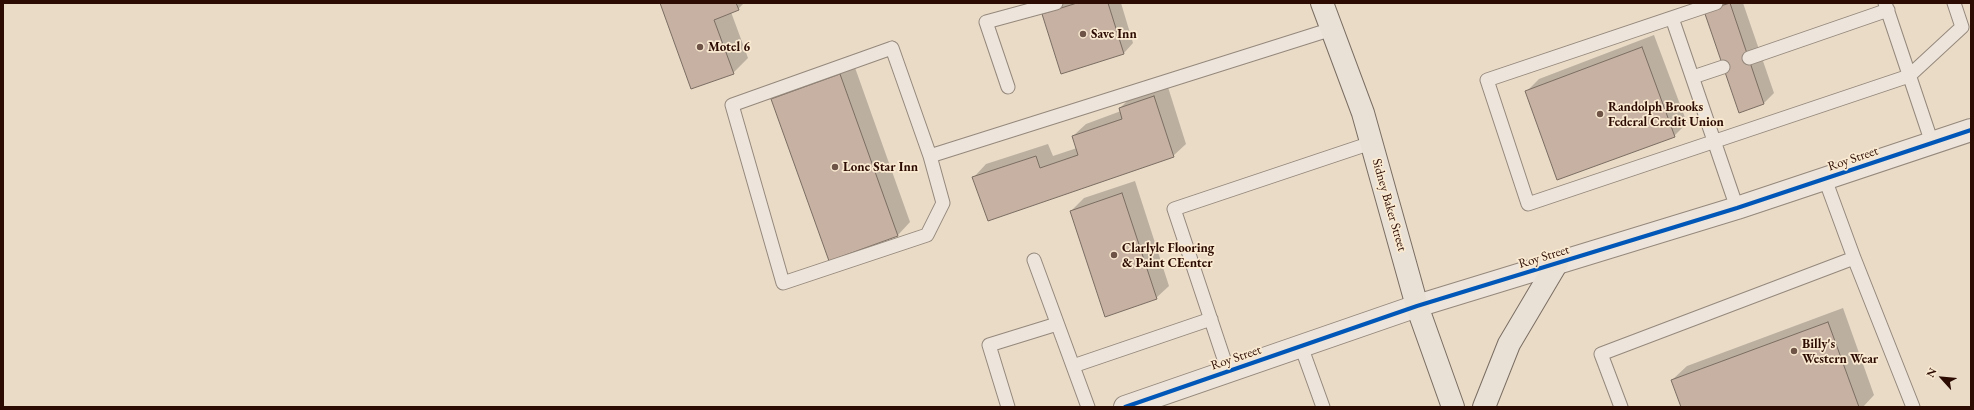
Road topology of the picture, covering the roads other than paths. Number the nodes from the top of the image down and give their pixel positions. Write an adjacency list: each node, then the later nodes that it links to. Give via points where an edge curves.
1 (1056, 3): 12 (lane, via 986,22)
2 (1322, 3): 7 (main road, Sidney Baker Street)
3 (1716, 3): 6 (lane)
4 (1954, 3): 10 (lane, via 1962,27)
5 (1886, 6): 8 (lane); 10 (lane)
6 (1672, 18): 11 (lane); 14 (lane, via 1487,80 1528,204)
7 (1332, 29): 15 (main road, Sidney Baker Street); 17 (lane)
8 (1749, 58)
9 (1723, 67): 11 (lane)
10 (1909, 76): 14 (lane); 16 (lane)
11 (1692, 77): 14 (lane)
12 (1008, 87)
13 (1971, 130): 16 (street, Roy Street)
14 (1714, 141): 19 (lane)
15 (1371, 143): 23 (main road, Sidney Baker Street); 24 (lane, via 1174,209)
16 (1932, 143): 18 (street, Roy Street)
17 (930, 156): 17 (lane, via 892,48 732,105 783,283 927,235 943,203)
18 (1824, 179): 19 (street, Roy Street); 20 (lane)
19 (1737, 208): 22 (street, Roy Street)
20 (1854, 258): 35 (lane, via 1601,354); 36 (lane)
21 (1034, 260): 25 (lane)
22 (1557, 263): 23 (street, Roy Street); 34 (main road, via 1509,344)
23 (1417, 306): 26 (street, Roy Street); 33 (main road, Sidney Baker Street)
24 (1211, 319): 27 (lane); 28 (lane)
25 (1057, 324): 27 (lane); 29 (lane, via 989,345)
26 (1302, 346): 28 (street, Roy Street); 32 (lane)
27 (1073, 366): 30 (lane)
28 (1228, 371): 31 (street, Roy Street)
29 (1008, 407)
30 (1088, 407)
31 (1125, 407)
32 (1323, 407)
33 (1453, 407)
34 (1484, 407)
35 (1621, 407)
36 (1913, 407)

